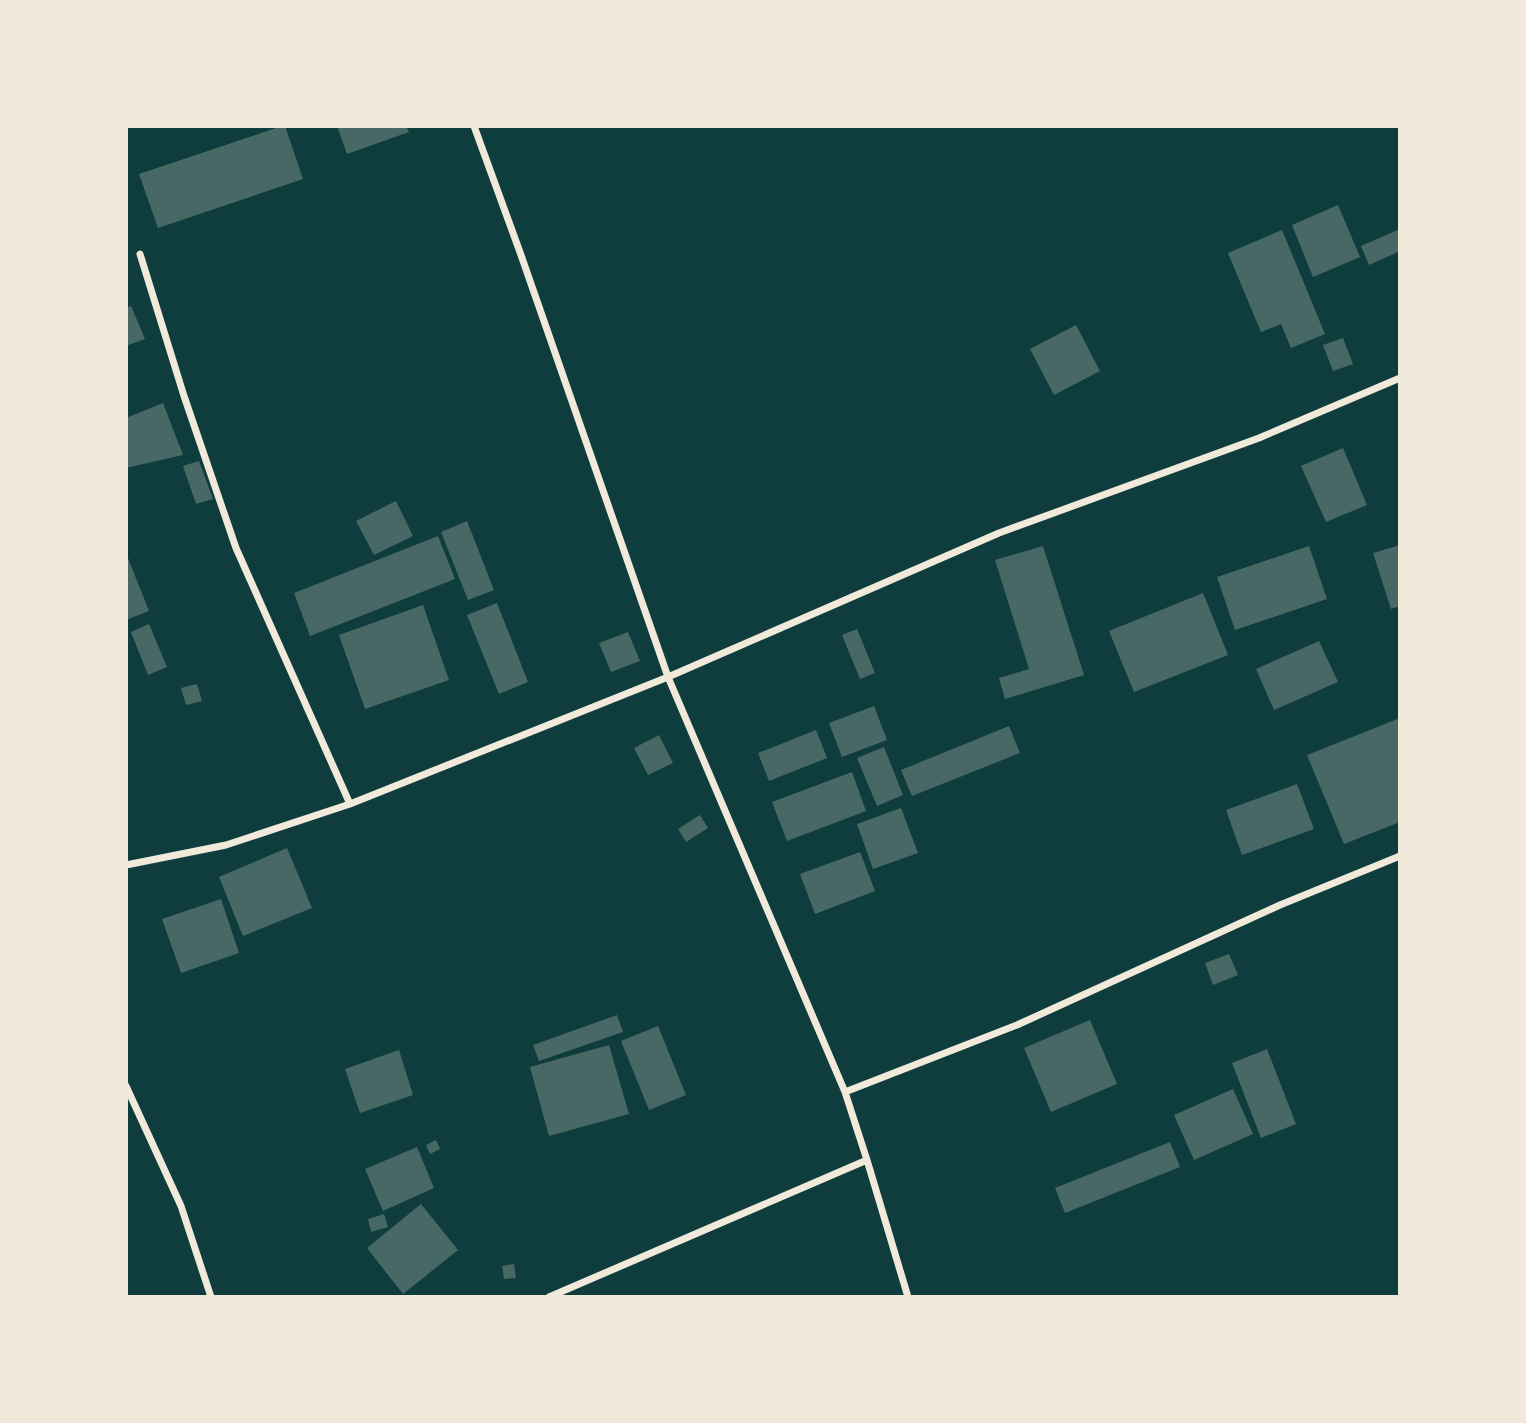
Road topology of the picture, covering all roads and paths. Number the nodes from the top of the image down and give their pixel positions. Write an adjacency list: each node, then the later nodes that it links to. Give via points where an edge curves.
1 (474, 126): 4 (street)
2 (140, 254): 5 (street, via 236,548)
3 (1400, 378): 4 (street, via 1259,438 999,533)
4 (668, 677): 5 (street); 9 (street)
5 (350, 804): 7 (street, via 226,845)
6 (1400, 856): 9 (street, via 1280,905 1017,1025)
7 (126, 865)
8 (126, 1086): 11 (street, via 181,1206)
9 (845, 1093): 10 (street)
10 (867, 1160): 12 (street); 13 (street)
11 (211, 1297)
12 (549, 1297)
13 (908, 1297)

